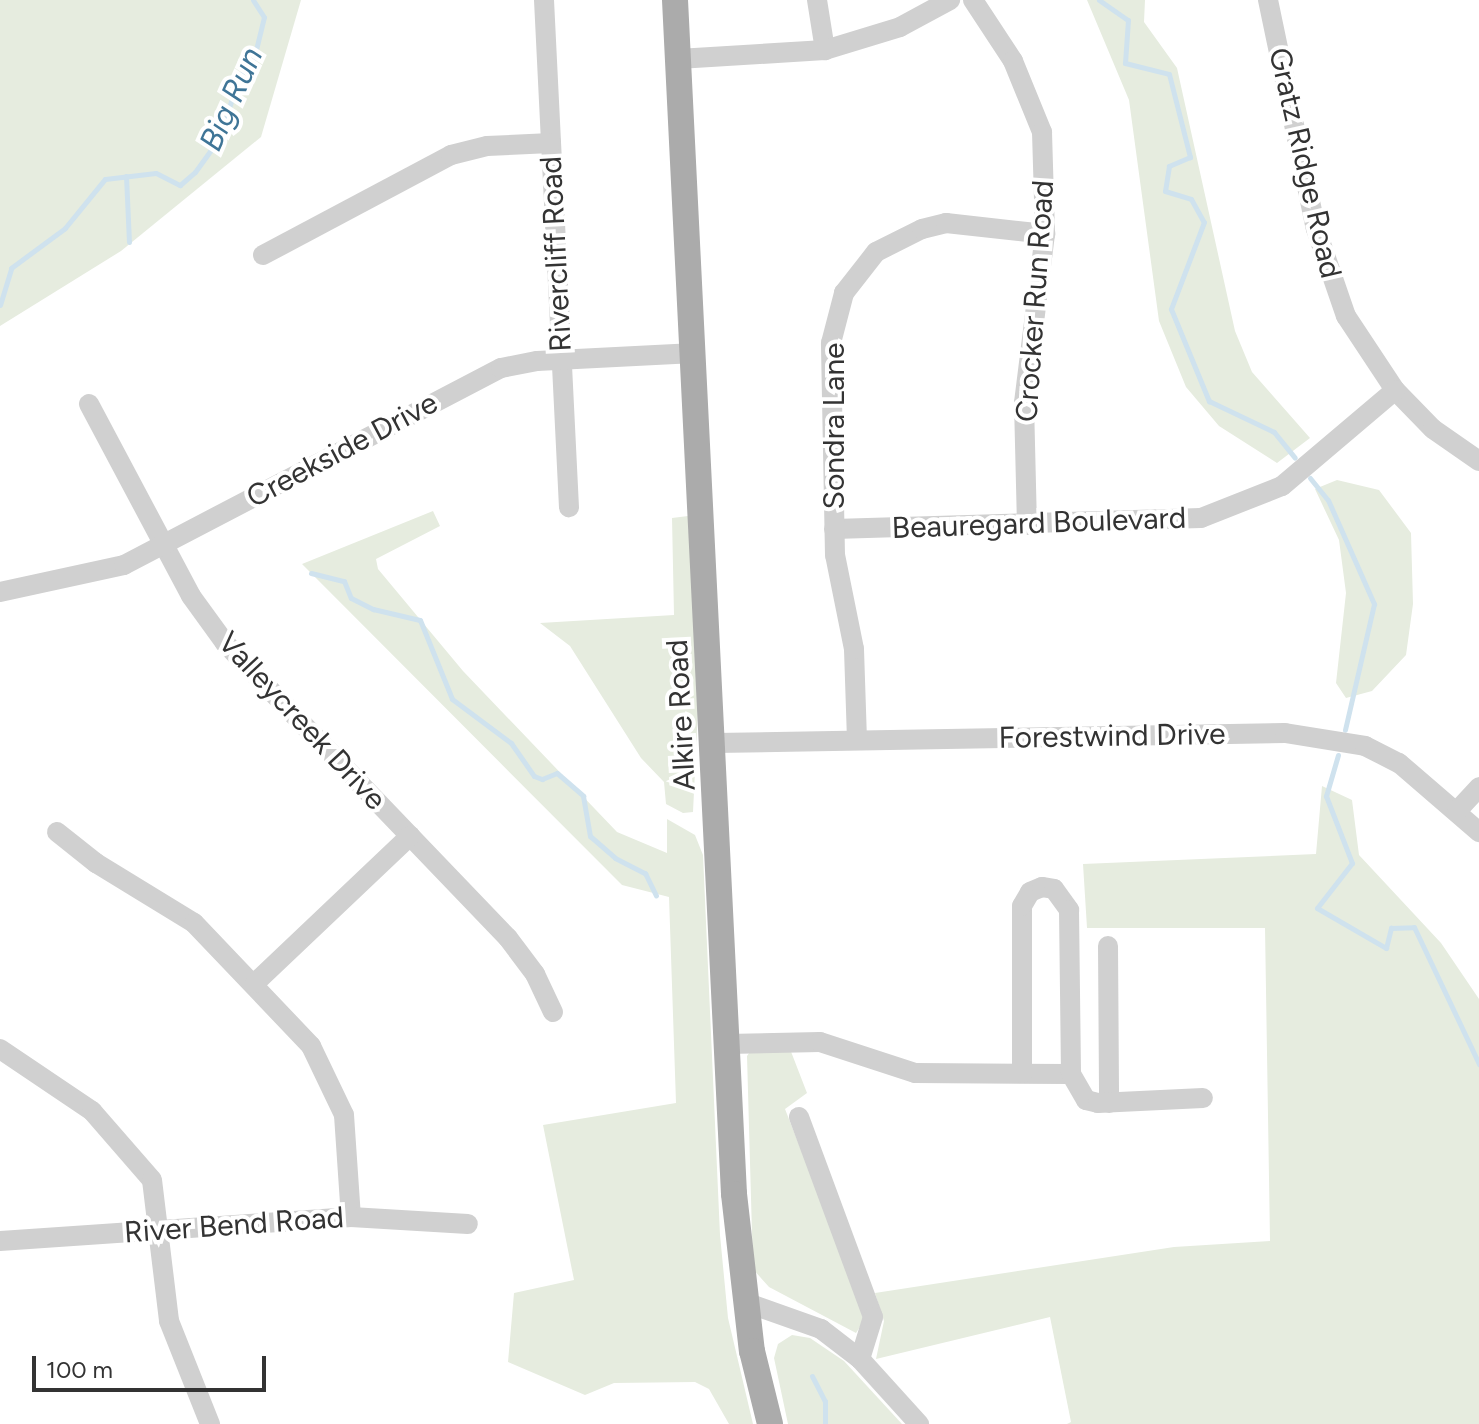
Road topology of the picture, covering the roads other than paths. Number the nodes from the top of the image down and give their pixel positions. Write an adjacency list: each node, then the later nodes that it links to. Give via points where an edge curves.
1 (544, 0): 9 (street, Rivercliff Road)
2 (675, 0): 8 (main road, Alkire Road)
3 (817, 0): 7 (street)
4 (950, 0): 7 (street, via 900,27)
5 (973, 0): 10 (street, Crocker Run Road, via 1013,61 1035,108 1047,183)
6 (1268, 0): 14 (street, Gratz Ridge Road, via 1327,273 1366,351)
7 (825, 50): 8 (street)
8 (678, 59): 12 (main road, Alkire Road)
9 (551, 143): 11 (street, via 487,146 451,155); 13 (street, Rivercliff Road)
10 (1045, 234): 18 (street, Crocker Run Road, via 1024,403); 19 (street, Sondra Lane, via 946,223 897,238 858,272 844,293 831,343)
11 (263, 255)
12 (695, 353): 13 (street, Creekside Drive); 23 (main road, Alkire Road)
13 (561, 360): 17 (street, Rivercliff Road); 20 (street, Creekside Drive, via 490,372)
14 (1395, 390): 16 (street, Gratz Ridge Road, via 1433,429); 18 (street, Beauregard Boulevard, via 1282,486 1235,509 1166,522)
15 (89, 404): 20 (street, Valleycreek Drive)
16 (1479, 461)
17 (569, 507)
18 (1027, 525): 19 (street, Beauregard Boulevard)
19 (834, 529): 22 (street, Sondra Lane, via 840,596 854,649)
20 (164, 545): 21 (street, Creekside Drive, via 104,572); 28 (street, Valleycreek Drive, via 191,596 225,643)
21 (0, 592)
22 (857, 740): 23 (street, Forestwind Drive); 25 (street, Forestwind Drive, via 1285,733 1365,746 1399,763)
23 (715, 743): 32 (main road, Alkire Road)
24 (1479, 787): 25 (street)
25 (1457, 811): 27 (street, Forestwind Drive)
26 (57, 832): 30 (street, via 96,863 194,923)
27 (1479, 832)
28 (410, 836): 30 (street); 31 (street, Valleycreek Drive, via 508,938 535,974)
29 (1108, 946): 37 (street)
30 (255, 983): 39 (street, via 311,1046 336,1090 348,1140)
31 (553, 1012)
32 (727, 1044): 34 (street, via 820,1042 915,1073); 43 (main road, Alkire Road)
33 (0, 1049): 41 (street, via 92,1111 139,1161 152,1180)
34 (1022, 1073): 35 (street); 35 (street, via 1022,906 1030,892 1042,887 1054,889 1069,910)
35 (1071, 1074): 37 (street, via 1086,1100)
36 (1203, 1098): 37 (street)
37 (1109, 1103)
38 (799, 1117): 44 (street, via 873,1317)
39 (351, 1217): 40 (street, River Bend Road); 41 (street, River Bend Road)
40 (468, 1224)
41 (156, 1230): 42 (street, River Bend Road); 45 (street, via 169,1321)
42 (0, 1241)
43 (745, 1302): 44 (street, via 821,1329); 46 (main road, Alkire Road)
44 (860, 1359): 47 (street)
45 (210, 1424)
46 (770, 1424)
47 (919, 1424)

